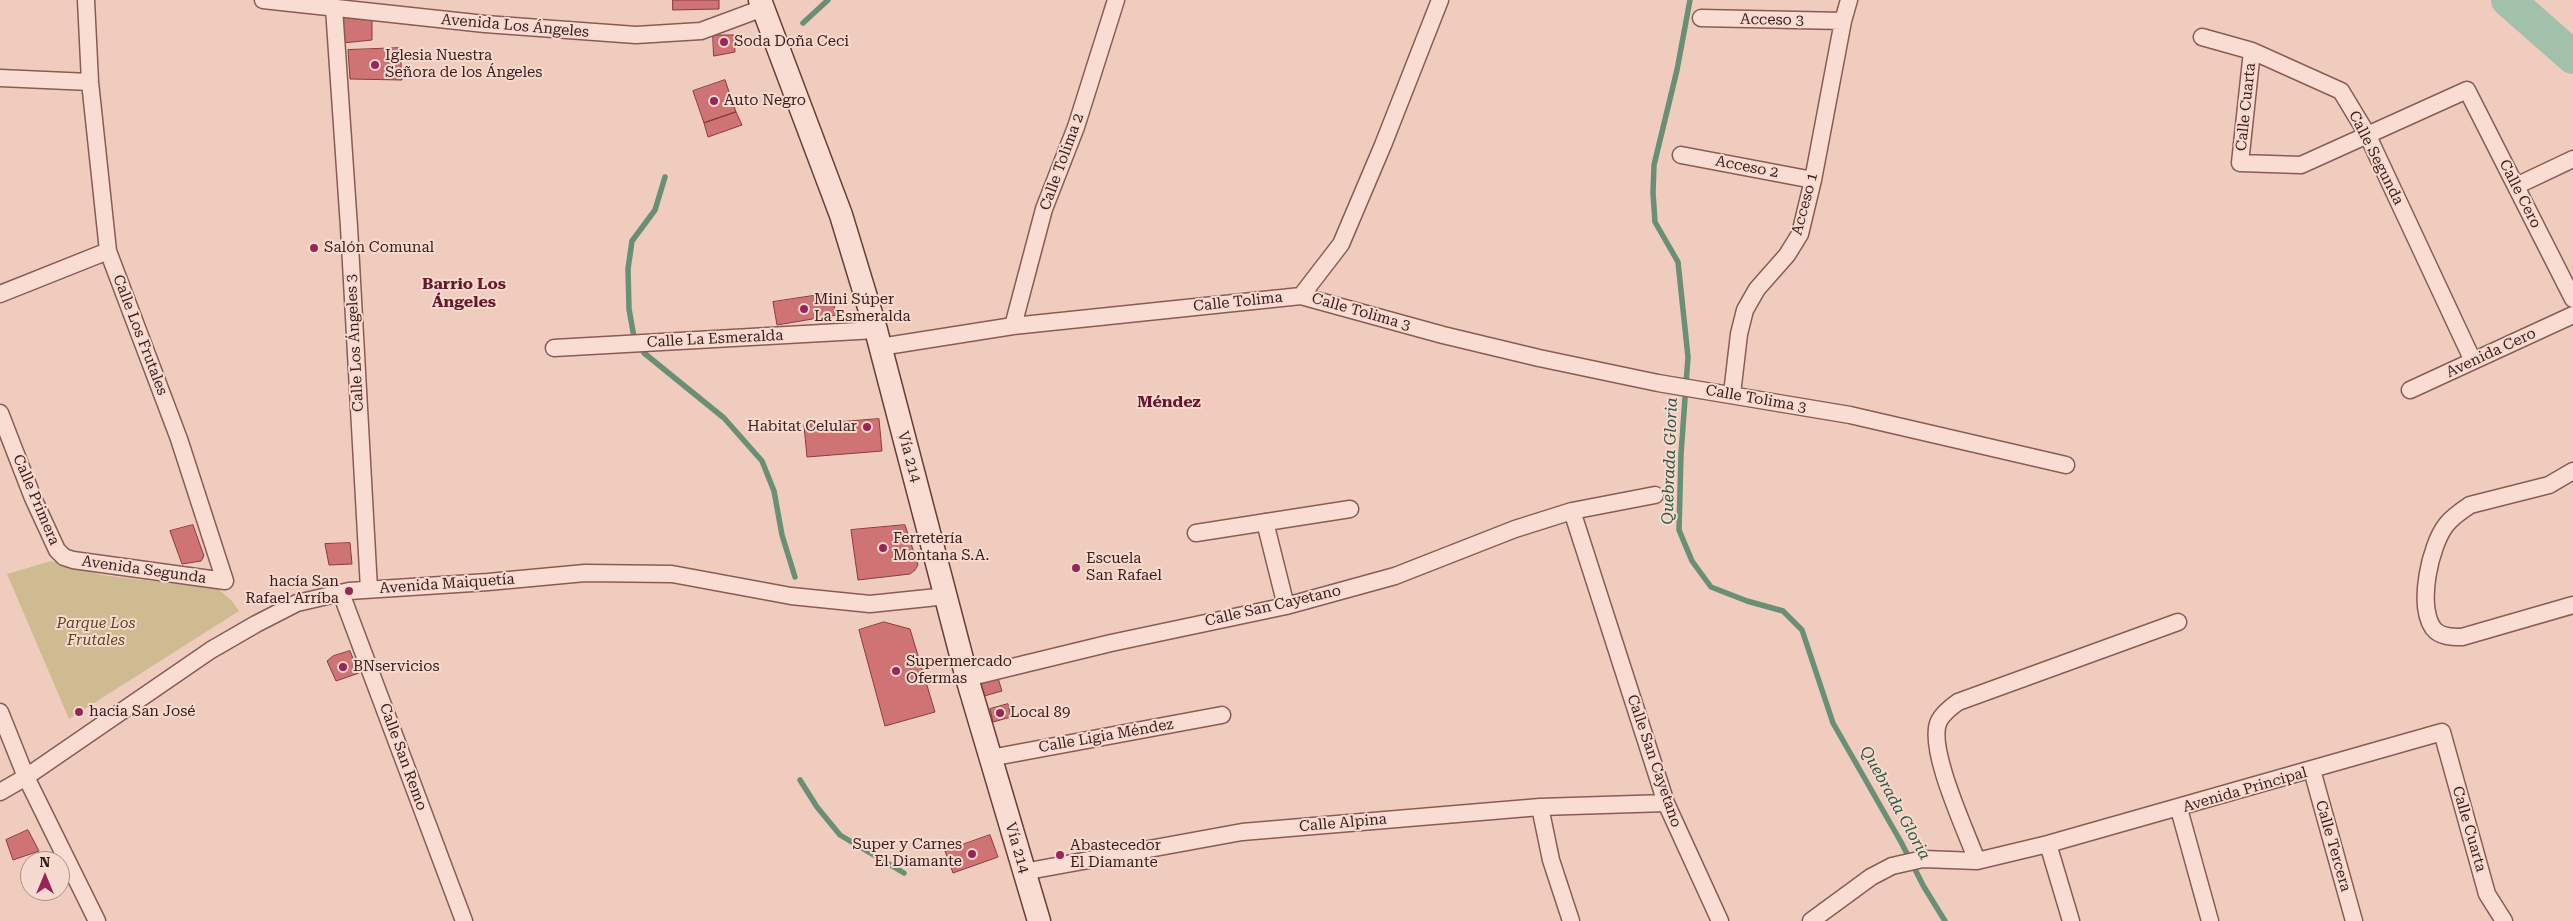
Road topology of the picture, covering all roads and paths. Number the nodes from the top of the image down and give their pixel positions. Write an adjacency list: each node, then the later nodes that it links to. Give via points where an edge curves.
1 (86, 0): 13 (street, Calle Los Frutales)
2 (263, 0): 7 (street, Avenida Los Ángeles)
3 (1116, 0): 24 (street, Calle Tolima 2, via 1076,127 1044,209)
4 (1440, 0): 21 (street, Calle Tolima, via 1341,244)
5 (1849, 0): 9 (street, Acceso 1)
6 (761, 4): 7 (street, Avenida Los Ángeles, via 701,31 636,35); 25 (main road, Vía 214, via 841,215)
7 (334, 8): 40 (street, Calle Los Ángeles 3)
8 (1701, 18): 9 (street, Acceso 3)
9 (1842, 21): 17 (street, Acceso 1)
10 (2202, 37): 11 (street, Calle Segunda)
11 (2252, 51): 14 (street, Calle Segunda, via 2341,91); 14 (street, Calle Cuarta, via 2240,163 2301,165)
12 (0, 78): 13 (street)
13 (90, 82): 19 (street, Calle Los Frutales)
14 (2367, 134): 18 (street, Calle Cero, via 2467,90); 27 (street, Calle Segunda)
15 (1681, 155): 17 (street, Acceso 2)
16 (2573, 159): 18 (street)
17 (1813, 180): 29 (street, Acceso 1, via 1800,234 1787,255 1757,289 1745,310)
18 (2516, 186): 22 (street, Calle Cero)
19 (108, 251): 20 (street); 39 (street, Calle Los Frutales, via 179,439)
20 (0, 294)
21 (1301, 296): 24 (street, Calle Tolima); 29 (street, Calle Tolima 3, via 1443,335 1658,383)
22 (2573, 299)
23 (2573, 315): 27 (street, Avenida Cero)
24 (1012, 326): 25 (street, Calle Tolima)
25 (878, 338): 26 (street, Calle La Esmeralda); 42 (main road, Vía 214)
26 (554, 348)
27 (2473, 361): 28 (street, Avenida Cero)
28 (2410, 390)
29 (1732, 394): 31 (street, Calle Tolima 3, via 1850,415)
30 (0, 413): 38 (street, Calle Primera, via 33,498 57,550)
31 (2066, 465)
32 (2573, 471): 43 (street, via 2549,485 2470,505 2459,512 2446,525 2432,551 2425,600 2434,630 2445,636 2462,637)
33 (1655, 496): 35 (street, Calle San Cayetano)
34 (1350, 508): 36 (street)
35 (1572, 511): 44 (street, Calle San Cayetano, via 1515,529 1395,576); 54 (street, Calle San Cayetano)
36 (1265, 522): 37 (street); 44 (street)
37 (1196, 533)
38 (64, 557): 39 (street, Avenida Segunda)
39 (225, 581)
40 (369, 589): 41 (street, Avenida Maiquetía); 42 (street, Avenida Maiquetía, via 594,573 672,574 791,596 870,604)
41 (341, 593): 52 (street, Avenida Maiquetía, via 298,603 256,624 212,650); 61 (street, Calle San Remo)
42 (947, 596): 46 (main road, Vía 214)
43 (2573, 605)
44 (1286, 606): 46 (street, Calle San Cayetano)
45 (2178, 622): 58 (street, via 1958,702 1947,710 1938,722 1939,757)
46 (967, 678): 50 (main road, Vía 214)
47 (0, 712): 52 (street)
48 (1222, 715): 50 (street, Calle Ligia Méndez)
49 (2442, 732): 51 (street, Avenida Principal); 69 (street, Calle Cuarta, via 2487,894)
50 (990, 758): 59 (main road, Vía 214)
51 (2312, 770): 56 (street, Avenida Principal); 68 (street, Calle Tercera)
52 (26, 778): 53 (street, Avenida Maiquetía); 60 (street)
53 (0, 792)
54 (1666, 803): 55 (street, Calle Alpina); 64 (street, Calle San Cayetano)
55 (1540, 807): 59 (street, Calle Alpina, via 1242,832); 63 (street, via 1550,860)
56 (2179, 809): 57 (street, Avenida Principal); 67 (street)
57 (2048, 844): 58 (street, Avenida Principal); 66 (street)
58 (1977, 861): 65 (street, Avenida Principal, via 1923,859 1892,866 1871,877)
59 (1023, 872): 62 (main road, Vía 214)
60 (97, 921)
61 (464, 921)
62 (1039, 921)
63 (1571, 921)
64 (1720, 921)
65 (1811, 921)
66 (2071, 921)
67 (2210, 921)
68 (2354, 921)
69 (2504, 921)

